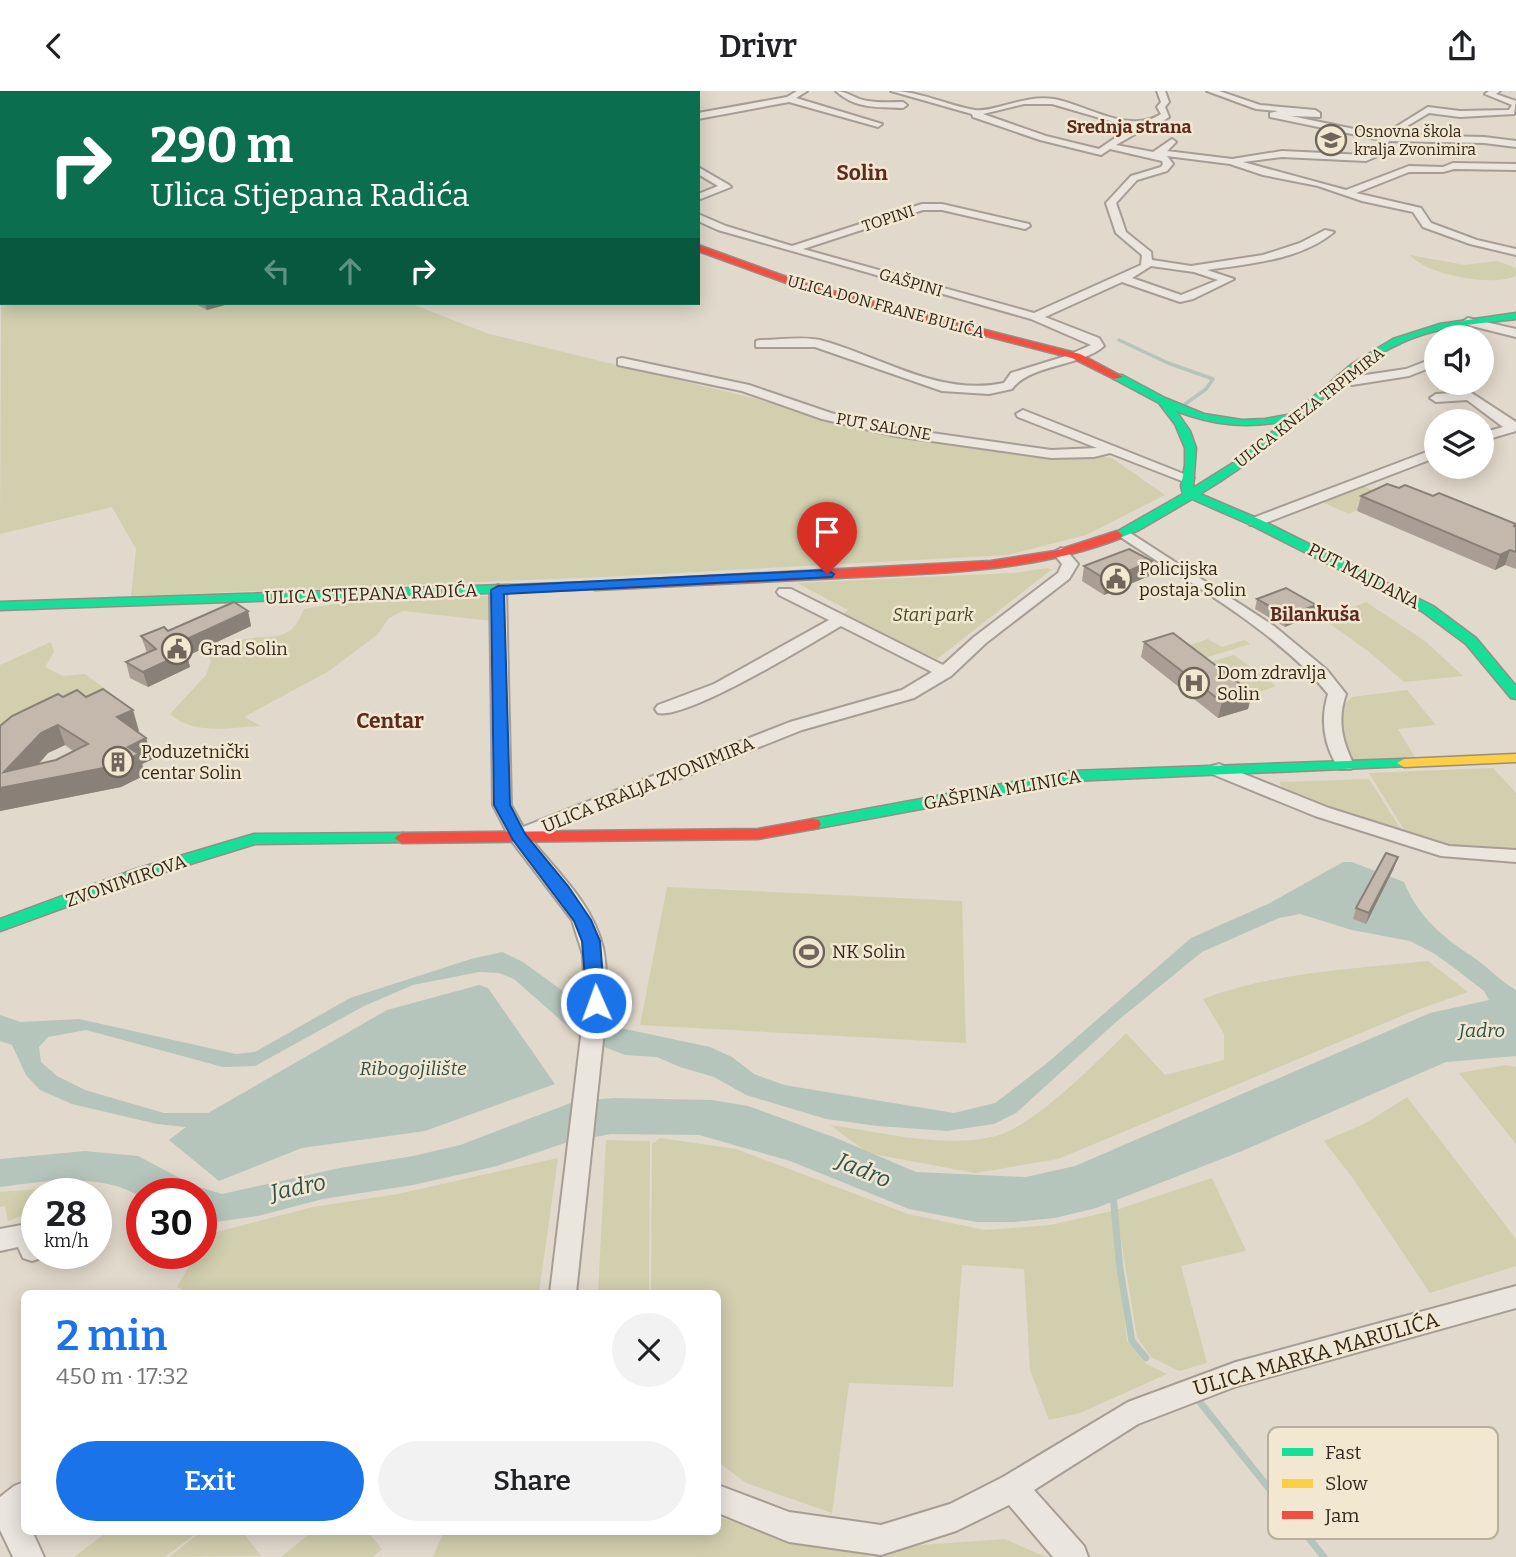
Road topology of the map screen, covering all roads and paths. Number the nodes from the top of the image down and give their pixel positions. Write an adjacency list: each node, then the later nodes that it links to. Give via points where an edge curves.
1 (803, 91): 7 (street)
2 (840, 91): 8 (street, via 867,104)
3 (895, 91): 10 (street)
4 (1161, 91): 13 (street, via 1166,115)
5 (1211, 91): 14 (street, via 1259,107 1317,114 1273,115 1283,118)
6 (1496, 91): 9 (street, via 1489,94)
7 (789, 99): 11 (street); 12 (street)
8 (903, 105)
9 (1516, 105): 14 (street, via 1511,112 1429,110)
10 (978, 113): 13 (street, via 1024,101 1052,101); 17 (street, via 975,116 1043,138 1101,152)
11 (700, 115)
12 (878, 124)
13 (1136, 126): 17 (street)
14 (1385, 138): 16 (street); 19 (street, via 1379,152 1366,158 1282,153)
15 (1172, 142): 18 (street)
16 (1516, 144)
17 (1108, 146): 18 (street)
18 (1156, 154): 19 (street); 30 (street, via 1168,164 1164,169 1134,178 1111,203 1116,225 1125,239 1147,254)
19 (1231, 161): 22 (street)
20 (1516, 167): 22 (street, via 1414,168)
21 (700, 171): 23 (street, via 726,187)
22 (1346, 193): 29 (street, via 1417,210 1427,225)
23 (700, 196)
24 (700, 218): 28 (street, GAŠPINI)
25 (1025, 226): 28 (street, TOPINI, via 942,207 922,207)
26 (1329, 232): 31 (street, via 1265,258)
27 (700, 249): 38 (street, ULICA DON FRANE BULIĆA, via 806,287)
28 (794, 249): 34 (street, GAŠPINI)
29 (1516, 252)
30 (1147, 262): 31 (street); 32 (street)
31 (1191, 269): 32 (street, via 1228,279 1180,299)
32 (1125, 279): 34 (street)
33 (1516, 316): 35 (street, ULICA KNEZA TRPIMIRA)
34 (1035, 317): 38 (street, GAŠPINI, via 1095,341 1098,346)
35 (1468, 322): 36 (street); 40 (street, ULICA KNEZA TRPIMIRA, via 1397,341)
36 (1516, 333)
37 (760, 344): 38 (street, via 816,343 942,387 989,390 1008,386 1015,376)
38 (1076, 356): 45 (street, ULICA DON FRANE BULIĆA)
39 (622, 362): 52 (street, PUT SALONE, via 745,389 827,416 896,432 1051,454)
40 (1363, 363): 42 (street); 47 (street, ULICA KNEZA TRPIMIRA)
41 (1424, 368): 42 (street)
42 (1421, 369): 43 (street)
43 (1352, 381)
44 (1436, 398): 49 (street, via 1470,396)
45 (1163, 402): 48 (street, ULICA DON FRANE BULIĆA, via 1206,419); 54 (street, ULICA DON FRANE BULIĆA, via 1190,446)
46 (1023, 414): 52 (street)
47 (1297, 415): 48 (street, ULICA DON FRANE BULIĆA, via 1274,423); 51 (street, ULICA KNEZA TRPIMIRA)
48 (1243, 424): 51 (street)
49 (1516, 427): 50 (street)
50 (1494, 433)
51 (1268, 439): 54 (street, ULICA KNEZA TRPIMIRA, via 1245,460)
52 (1110, 448): 54 (street)
53 (1424, 457): 55 (street)
54 (1187, 485): 55 (street, PUT MAJDANA); 56 (street, ULICA STJEPANA RADIĆA)
55 (1255, 522): 63 (street, PUT MAJDANA, via 1428,608)
56 (1124, 533): 57 (street, ULICA STJEPANA RADIĆA); 67 (street, via 1247,615 1321,674 1337,694 1330,711 1336,748)
57 (1062, 554): 58 (street, ULICA STJEPANA RADIĆA, via 967,568); 62 (street, ULICA KRALJA ZVONIMIRA, via 1070,564 1064,576)
58 (498, 590): 60 (street, ULICA STJEPANA RADIĆA); 69 (street, via 502,805)
59 (785, 592): 61 (street)
60 (0, 606)
61 (841, 620): 62 (street); 65 (street, via 720,688)
62 (945, 672): 69 (street, ULICA KRALJA ZVONIMIRA, via 894,700 796,726)
63 (1509, 677): 64 (street, PUT MAJDANA)
64 (1516, 695)
65 (664, 709)
66 (1516, 758): 67 (street)
67 (1345, 765): 68 (street)
68 (1219, 770): 69 (street, GAŠPINA MLINICA, via 1072,776 758,834); 71 (street, GAŠPINA MLINICA, via 1322,812 1448,852)
69 (518, 836): 70 (street, ULICA KRALJA ZVONIMIRA); 75 (street, via 583,920 591,941 596,1003)
70 (254, 839): 72 (street, ZVONIMIROVA, via 142,873)
71 (1516, 856)
72 (0, 925)
73 (21, 1236): 74 (street)
74 (0, 1240)
75 (563, 1290)
76 (1516, 1297): 77 (street, ULICA MARKA MARULIĆA, via 1195,1388 1128,1415)
77 (1013, 1487): 78 (street, ULICA MARKA MARULIĆA, via 956,1517 881,1540 789,1527); 81 (street)
78 (721, 1500)
79 (10, 1508): 80 (street)
80 (29, 1557)
81 (1073, 1557)

